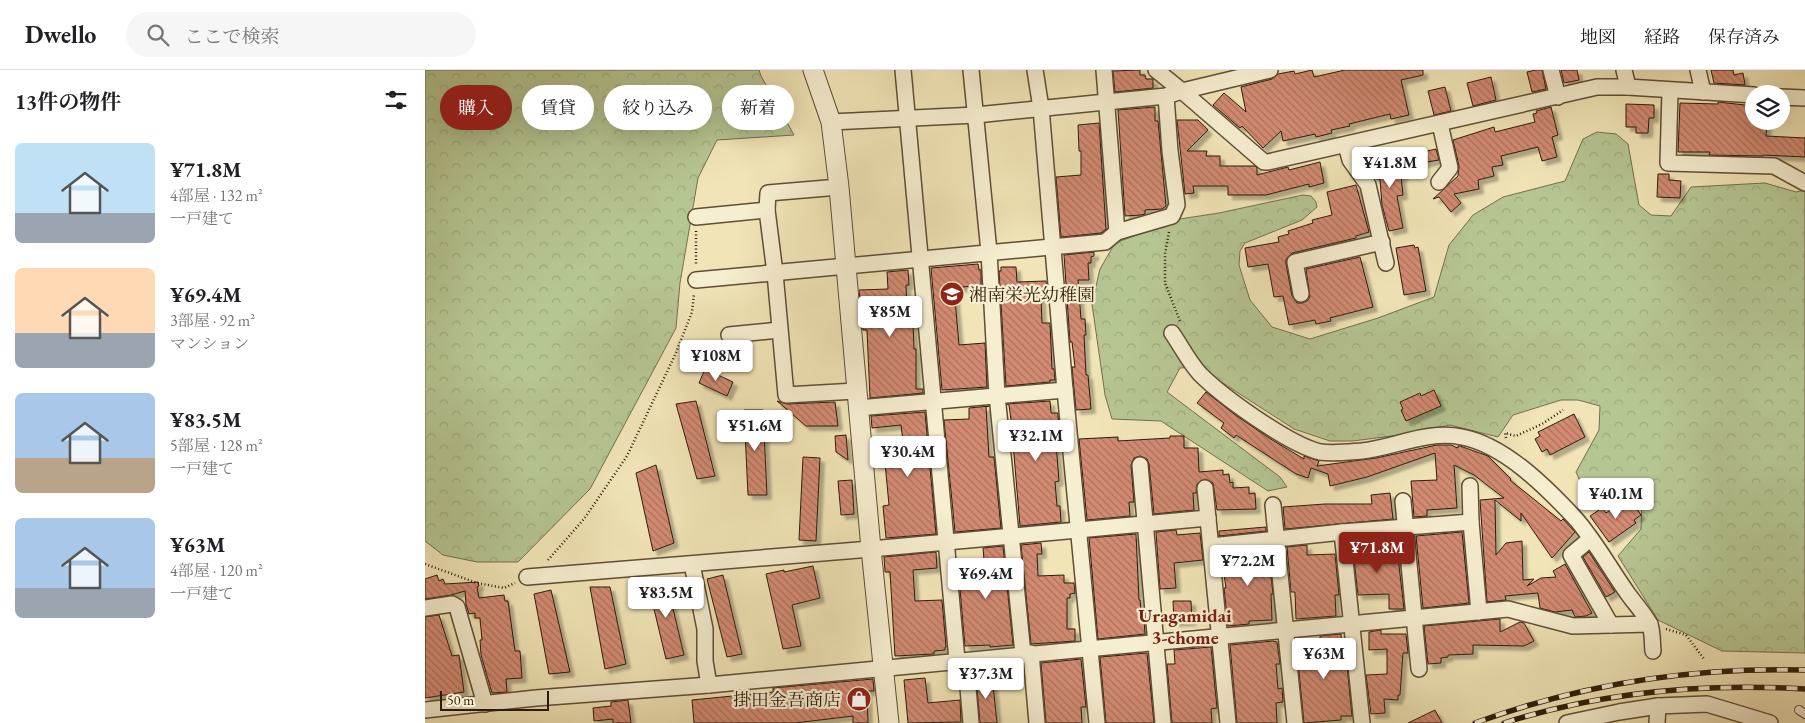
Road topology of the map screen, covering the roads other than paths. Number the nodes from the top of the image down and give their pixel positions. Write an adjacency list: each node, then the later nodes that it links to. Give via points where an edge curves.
1 (813, 70): 25 (street)
2 (903, 70): 24 (street)
3 (971, 70): 23 (street)
4 (1035, 70): 22 (street)
5 (1104, 70): 21 (street)
6 (1156, 70): 13 (street)
7 (1270, 70): 11 (street)
8 (1551, 70): 19 (street)
9 (1624, 70): 12 (street)
10 (1698, 70): 15 (street)
11 (1215, 76): 13 (street)
12 (1628, 88): 14 (street); 19 (street, via 1597,88)
13 (1182, 91): 17 (street); 27 (street, via 1264,162)
14 (1671, 91): 15 (street); 29 (street, via 1667,163 1774,166)
15 (1703, 92): 16 (street)
16 (1745, 94)
17 (1166, 96): 21 (street); 33 (street, via 1177,205 1172,216)
18 (1790, 97): 20 (street)
19 (1558, 98): 26 (street)
20 (1805, 98)
21 (1107, 102): 22 (street); 33 (street)
22 (1041, 108): 23 (street); 35 (street)
23 (976, 116): 24 (street); 36 (street)
24 (908, 119): 25 (street); 37 (street)
25 (831, 122): 30 (street)
26 (1440, 124): 27 (street); 28 (street, via 1450,168)
27 (1346, 145): 34 (street, via 1350,160 1368,185)
28 (1439, 182)
29 (1805, 183)
30 (839, 187): 31 (street, via 768,193); 39 (street)
31 (767, 210): 32 (street); 40 (street)
32 (696, 218)
33 (1117, 232): 35 (street, via 1105,242)
34 (1382, 242): 38 (street); 42 (street, via 1295,262)
35 (1053, 248): 36 (street); 46 (street)
36 (989, 252): 37 (street); 47 (street)
37 (921, 259): 39 (street); 49 (street)
38 (1386, 263)
39 (846, 266): 40 (street); 48 (street)
40 (775, 273): 41 (street); 43 (street)
41 (696, 280)
42 (1301, 294)
43 (779, 330): 45 (street); 48 (street, via 786,395)
44 (1173, 333): 63 (street, via 1199,373 1255,416 1307,447 1321,452 1361,451 1437,434 1473,439 1513,460 1575,518)
45 (729, 335)
46 (1065, 390): 47 (street); 59 (street)
47 (997, 395): 49 (street); 61 (street)
48 (857, 399): 49 (street); 66 (street)
49 (933, 401): 64 (street)
50 (1140, 465): 57 (street)
51 (1469, 486): 56 (street)
52 (1205, 488): 55 (street)
53 (1403, 501): 58 (street)
54 (1273, 505): 62 (street)
55 (1208, 518): 57 (street); 65 (street)
56 (1471, 522): 58 (street); 70 (street)
57 (1145, 524): 59 (street); 77 (street)
58 (1406, 527): 60 (street); 71 (street)
59 (1078, 530): 61 (street); 78 (street)
60 (1342, 532): 62 (street); 72 (street)
61 (1011, 536): 64 (street); 80 (street)
62 (1277, 539): 65 (street); 75 (street)
63 (1590, 539): 73 (street); 74 (street, via 1571,555)
64 (947, 542): 66 (street); 81 (street)
65 (1211, 546): 76 (street)
66 (871, 549): 67 (street); 82 (street)
67 (692, 564): 68 (street); 85 (street, via 705,629)
68 (527, 577)
69 (425, 608): 86 (street, via 452,604 457,607)
70 (1479, 612): 71 (street); 74 (street, via 1508,609 1573,626)
71 (1415, 617): 72 (street); 83 (street)
72 (1351, 623): 75 (street); 97 (street)
73 (1650, 624): 74 (street); 79 (street)
74 (1611, 625)
75 (1285, 629): 76 (street); 96 (street)
76 (1221, 635): 77 (street); 95 (street)
77 (1156, 642): 78 (street); 94 (street)
78 (1090, 648): 80 (street); 93 (street)
79 (1653, 651)
80 (1027, 654): 81 (street); 92 (street)
81 (957, 660): 82 (street)
82 (883, 667): 85 (street); 90 (street)
83 (1419, 669)
84 (967, 676): 91 (street)
85 (709, 684): 86 (street)
86 (485, 704): 89 (street)
87 (1658, 706): 98 (street); 99 (street); 100 (street, via 1707,704)
88 (425, 710): 89 (street)
89 (442, 716)
90 (889, 723)
91 (971, 723)
92 (1037, 723)
93 (1097, 723)
94 (1163, 723)
95 (1228, 723)
96 (1295, 723)
97 (1362, 723)
98 (1567, 723)
99 (1657, 723)
100 (1770, 723)

